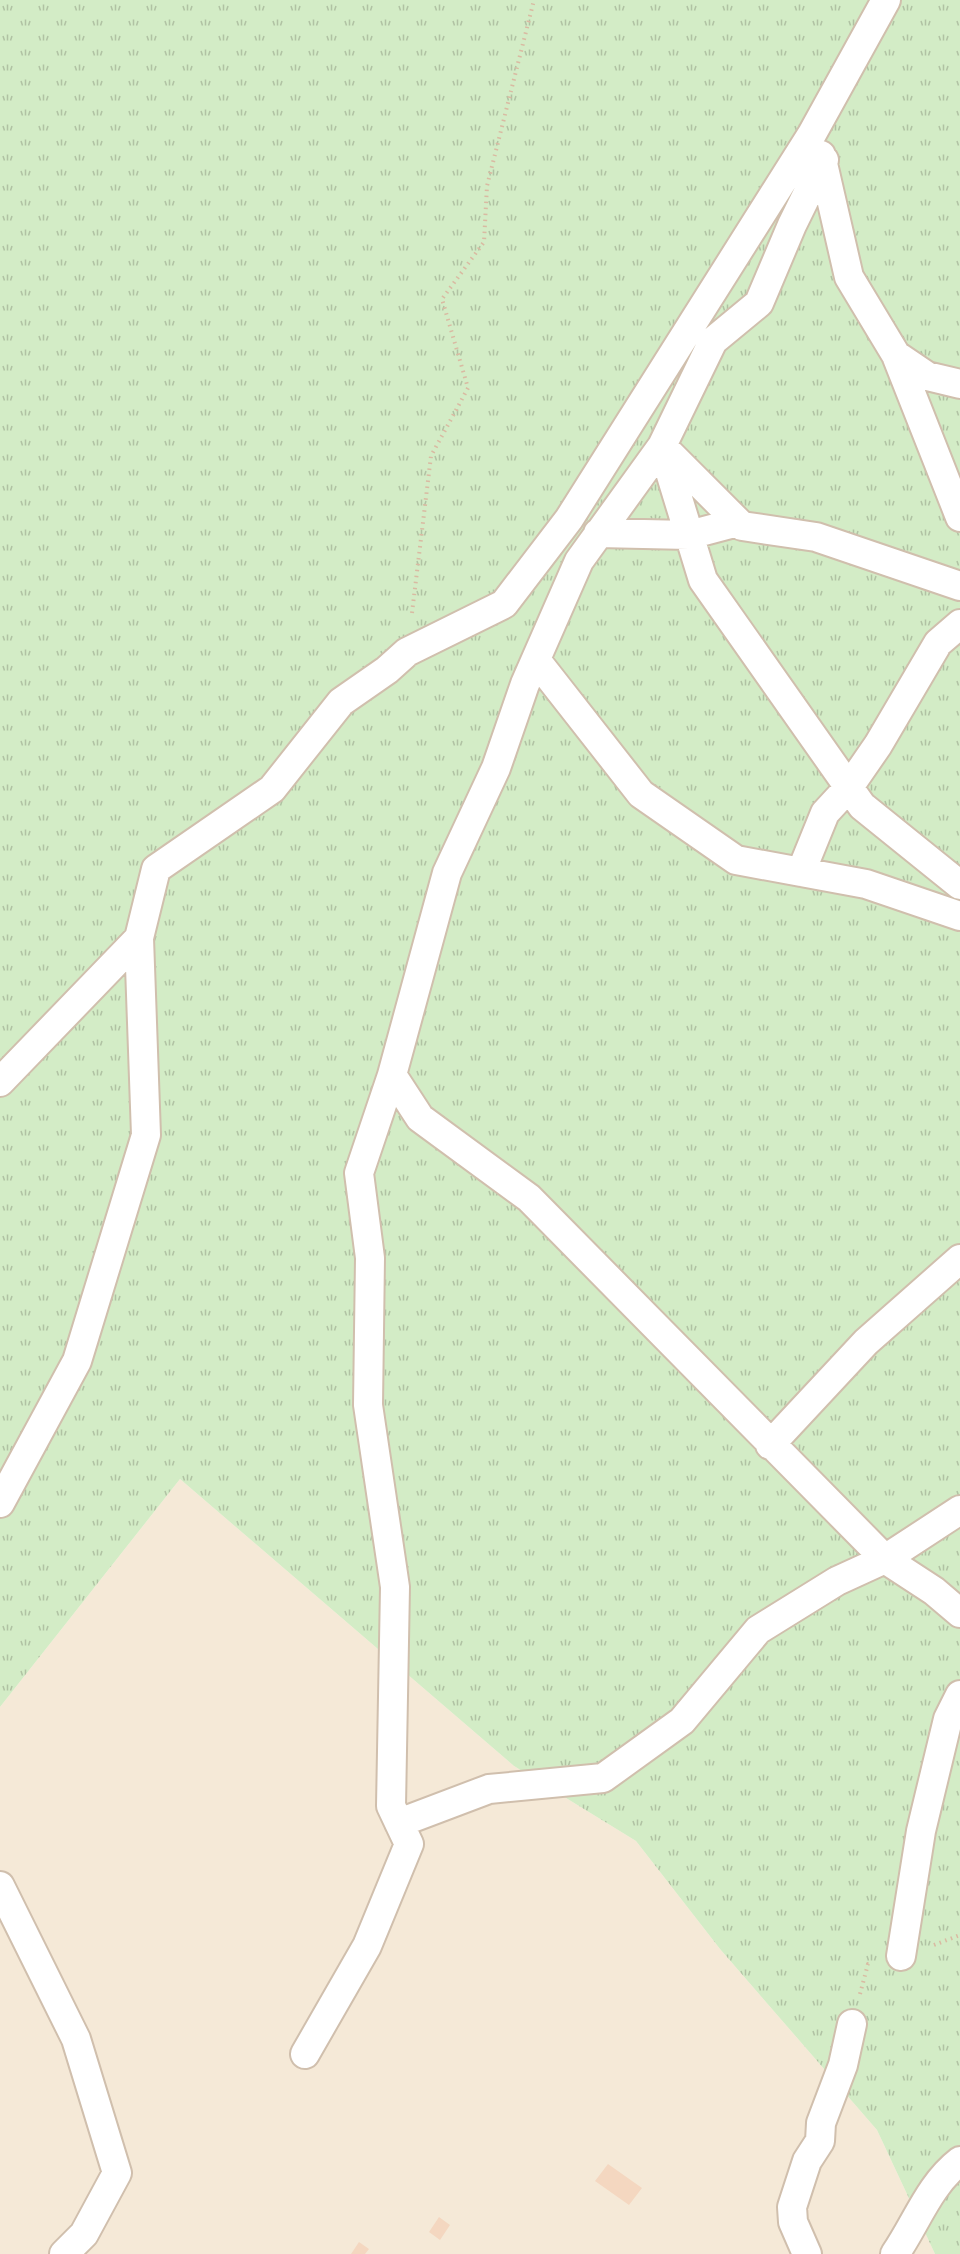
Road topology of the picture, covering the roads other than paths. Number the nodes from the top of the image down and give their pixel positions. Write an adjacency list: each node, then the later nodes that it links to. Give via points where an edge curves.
1 (886, 0): 2 (street)
2 (812, 134): 3 (street); 18 (street, via 569,519 504,604 407,652 341,702 272,789 156,869)
3 (824, 160): 4 (street, via 849,277); 6 (street, via 759,303 713,341)
4 (896, 355): 5 (street, via 927,376); 7 (street)
5 (960, 384)
6 (662, 446): 8 (street); 9 (street); 10 (street)
7 (960, 517)
8 (738, 522): 10 (street); 11 (street, via 742,526 816,537)
9 (598, 533): 10 (street); 13 (street, via 579,561)
10 (689, 535): 14 (street, via 703,580)
11 (960, 586)
12 (960, 624): 14 (street, via 938,643)
13 (536, 660): 15 (street, via 641,794 736,860); 19 (street, via 495,768 447,873)
14 (849, 787): 15 (street, via 825,813); 16 (street, via 862,806)
15 (801, 872): 17 (street, via 866,885)
16 (960, 885)
17 (960, 916)
18 (139, 938): 20 (street); 23 (street, via 146,1135 77,1361)
19 (392, 1075): 22 (street, via 420,1118 529,1198); 28 (street, via 359,1173 370,1258 368,1405 395,1587 391,1806)
20 (0, 1082)
21 (960, 1259): 22 (street, via 866,1342)
22 (770, 1445): 25 (street)
23 (0, 1503)
24 (960, 1510): 25 (street)
25 (885, 1559): 26 (street); 28 (street, via 837,1581 758,1630 682,1721 603,1778 489,1789)
26 (960, 1613)
27 (960, 1695): 30 (street, via 948,1719 921,1831)
28 (399, 1823): 32 (street, via 409,1844 367,1946)
29 (0, 1886): 34 (street, via 76,2039 117,2173 84,2234)
30 (901, 1956)
31 (852, 2024): 35 (street, via 843,2065 820,2123 820,2141 807,2161 792,2207 793,2222)
32 (305, 2054)
33 (960, 2161): 36 (street, via 945,2172 929,2193)
34 (64, 2254)
35 (807, 2254)
36 (895, 2254)

